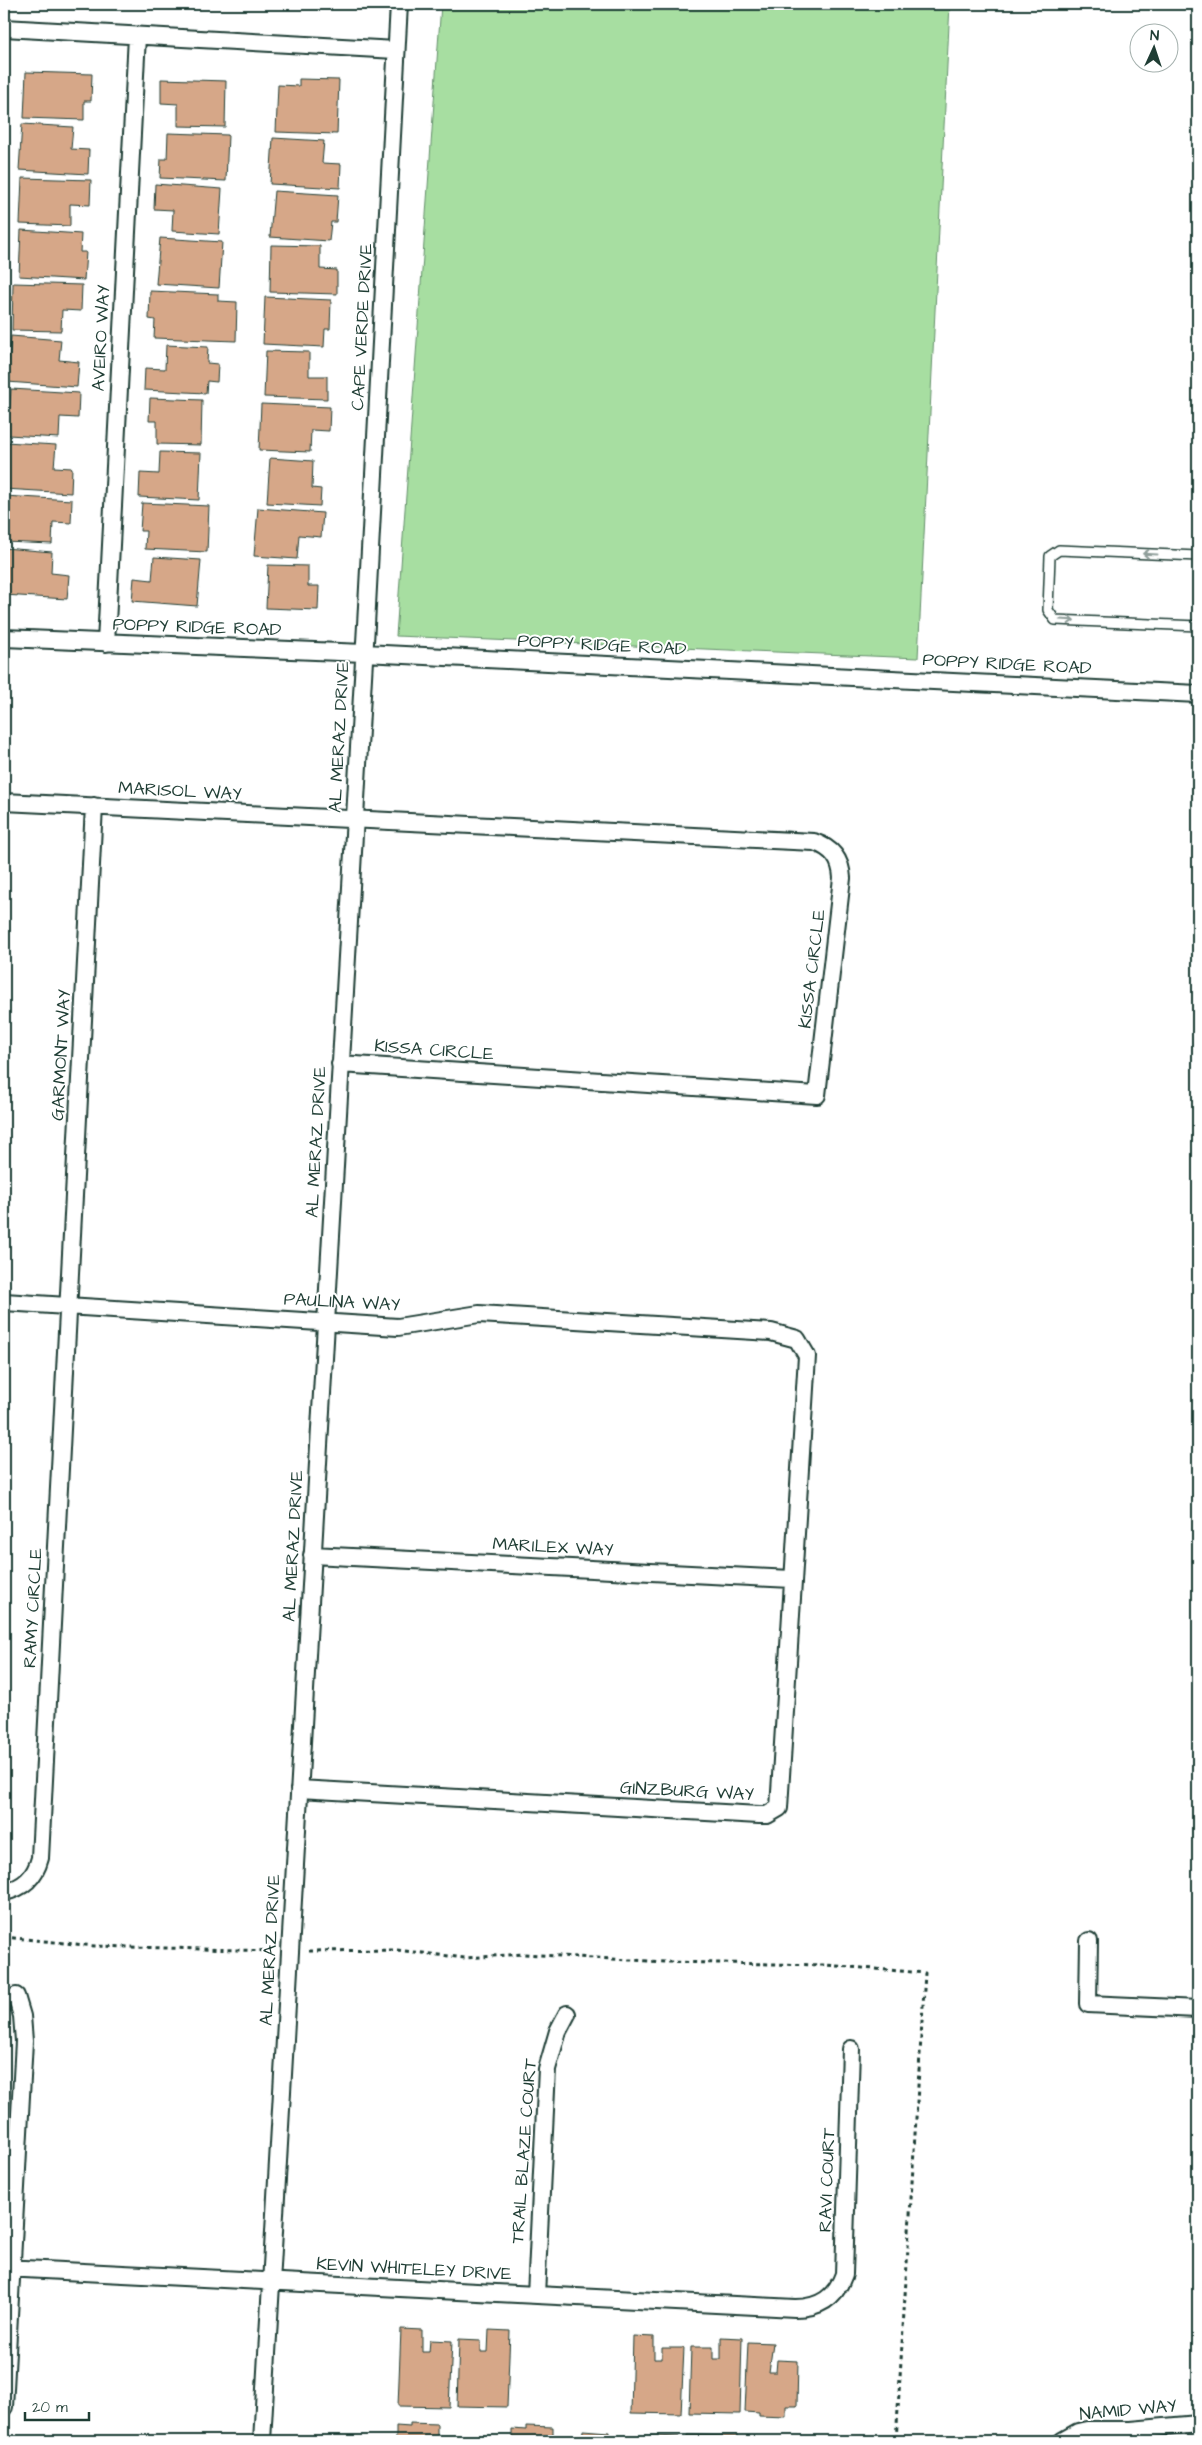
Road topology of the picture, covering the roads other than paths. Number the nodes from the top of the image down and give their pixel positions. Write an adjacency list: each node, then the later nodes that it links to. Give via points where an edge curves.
1 (398, 4): 4 (street, CAPE VERDE DRIVE)
2 (4, 28): 3 (street)
3 (137, 36): 4 (street); 8 (street, AVEIRO WAY)
4 (396, 50): 9 (street, CAPE VERDE DRIVE)
5 (1198, 556): 6 (lane, one-way to 6, via 1059,550 1050,556 1048,610 1055,620)
6 (1198, 626)
7 (4, 638): 8 (street, POPPY RIDGE ROAD)
8 (106, 643): 9 (street, POPPY RIDGE ROAD)
9 (364, 653): 10 (street, POPPY RIDGE ROAD); 13 (street, AL MERAZ DRIVE)
10 (1198, 694)
11 (4, 802): 12 (street, MARISOL WAY)
12 (94, 806): 13 (street, MARISOL WAY); 16 (street, GARMONT WAY)
13 (355, 819): 14 (street, AL MERAZ DRIVE); 14 (street, KISSA CIRCLE, via 814,842 832,851 842,868 842,878 817,1095)
14 (340, 1064): 17 (street, AL MERAZ DRIVE)
15 (4, 1302): 16 (street, PAULINA WAY)
16 (68, 1306): 17 (street, PAULINA WAY); 22 (street, RAMY CIRCLE, via 40,1858 27,1882)
17 (326, 1322): 18 (street, PAULINA WAY, via 398,1327 479,1314 771,1332); 19 (street, AL MERAZ DRIVE)
18 (797, 1339): 20 (street, GINZBURG WAY, via 807,1356)
19 (312, 1556): 20 (street, MARILEX WAY); 21 (street, AL MERAZ DRIVE)
20 (792, 1579): 21 (street, GINZBURG WAY, via 779,1808 768,1814)
21 (299, 1788): 29 (street, AL MERAZ DRIVE)
22 (4, 1892)
23 (1090, 1941): 25 (street, via 1088,2004)
24 (16, 1996): 28 (street, via 24,2041)
25 (1198, 2009)
26 (567, 2014): 30 (street, TRAIL BLAZE COURT, via 551,2049 545,2082)
27 (851, 2049): 31 (street, RAVI COURT, via 844,2274 836,2292)
28 (8, 2268): 29 (street, KEVIN WHITELEY DRIVE); 32 (street)
29 (271, 2281): 30 (street, KEVIN WHITELEY DRIVE); 34 (street, AL MERAZ DRIVE)
30 (536, 2295): 31 (street, KEVIN WHITELEY DRIVE, via 795,2308)
31 (821, 2304)
32 (4, 2407)
33 (1198, 2424): 35 (street, NAMID WAY, via 1087,2430)
34 (262, 2441)
35 (1062, 2441)

